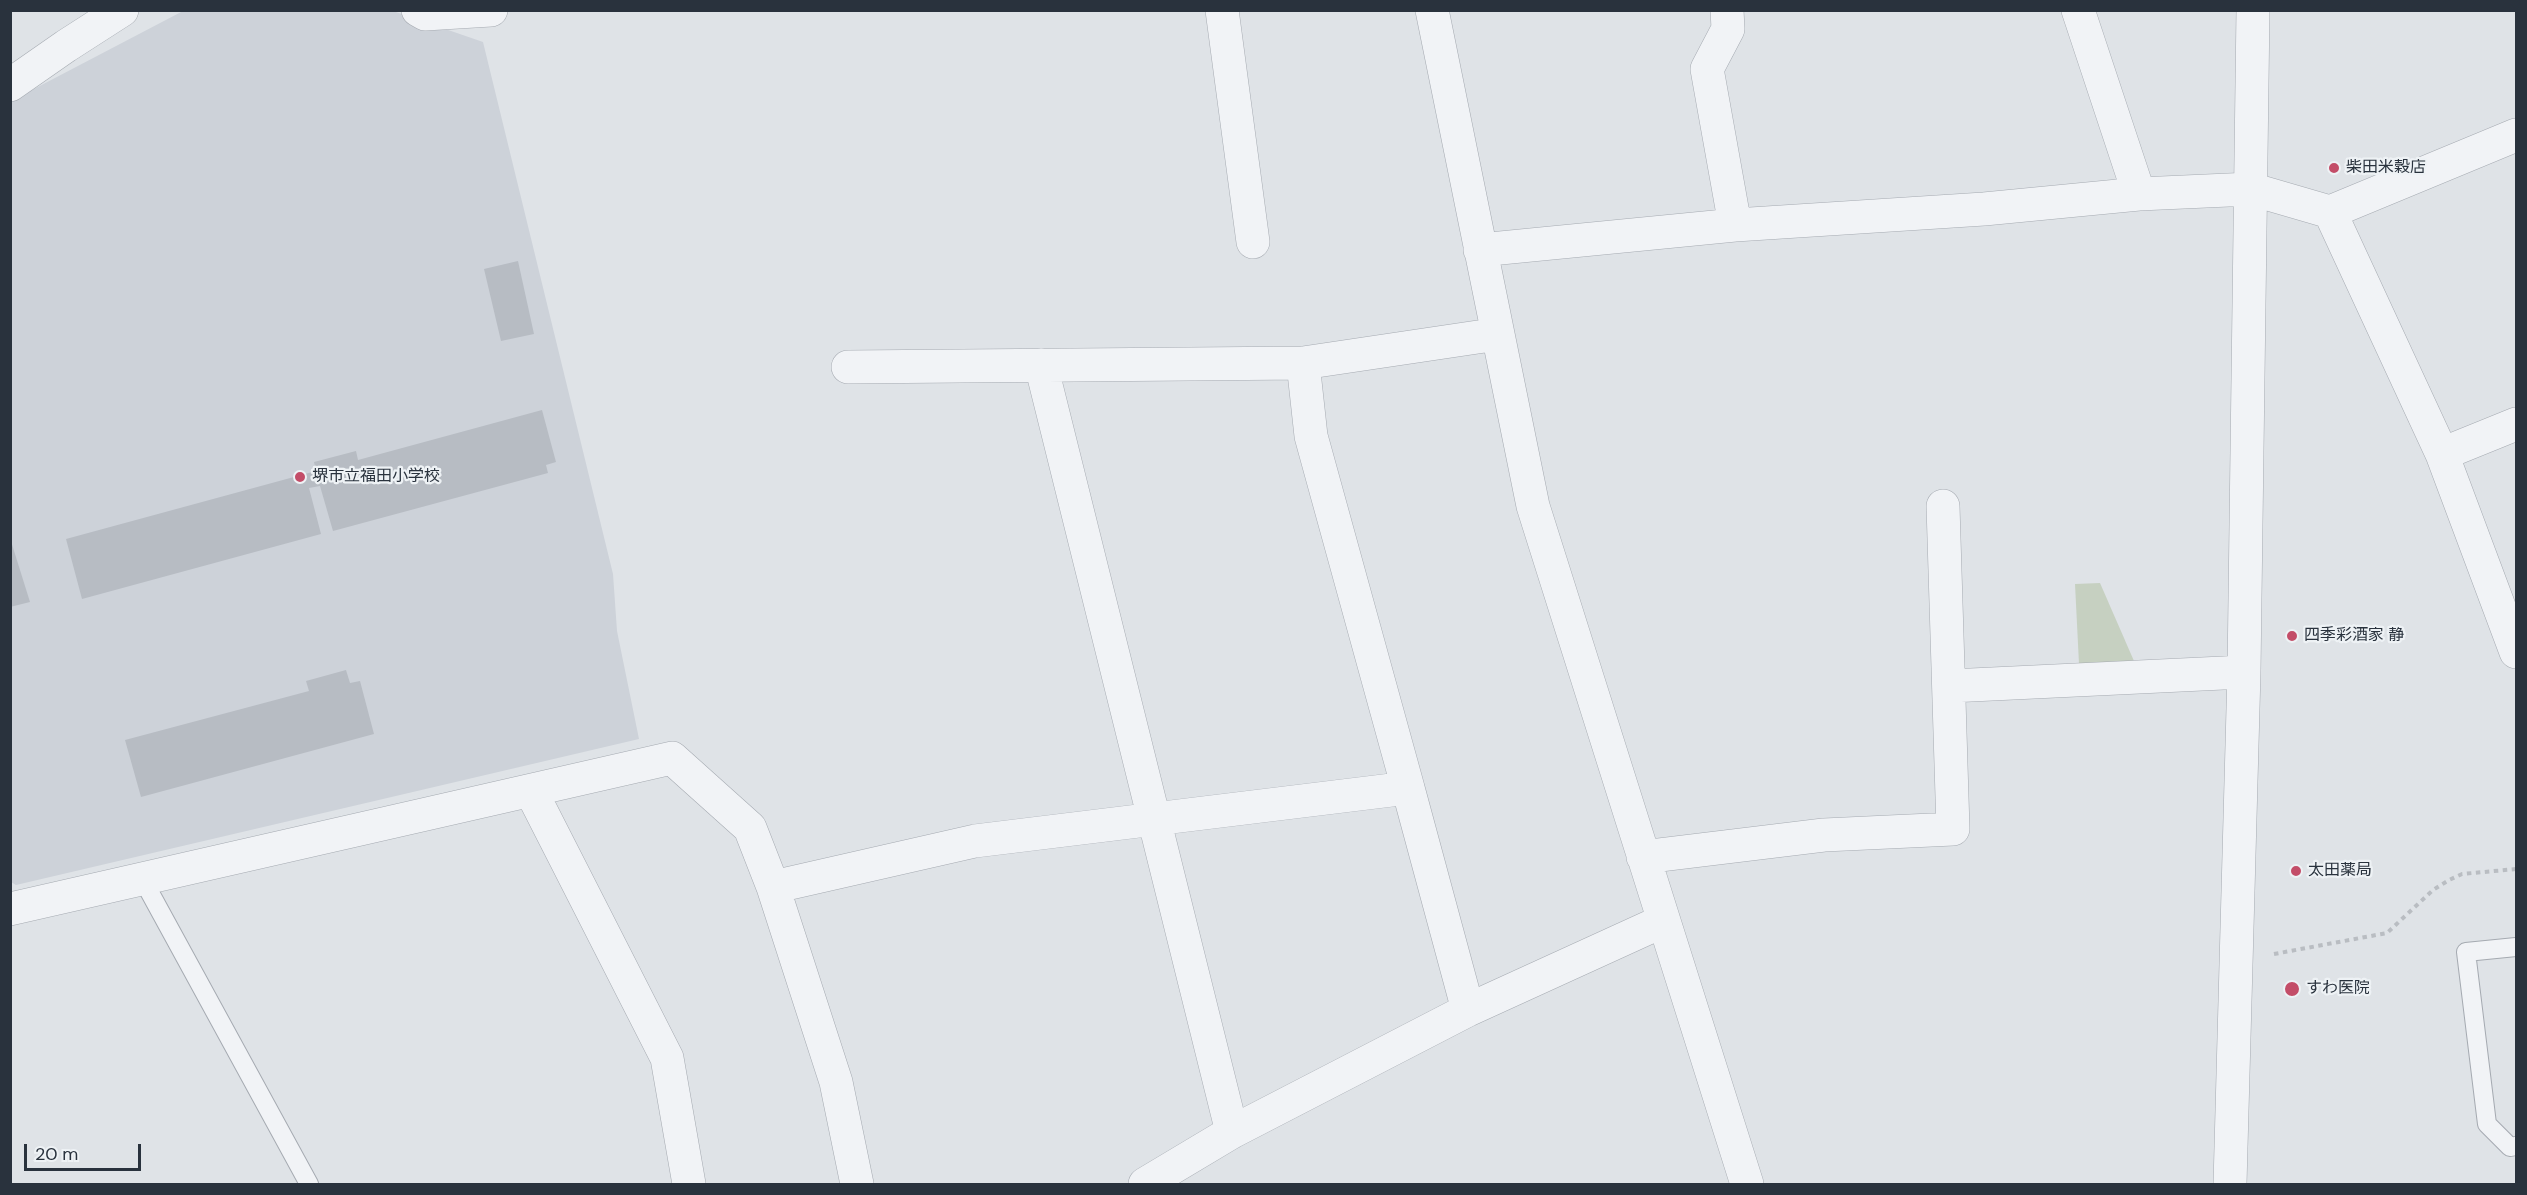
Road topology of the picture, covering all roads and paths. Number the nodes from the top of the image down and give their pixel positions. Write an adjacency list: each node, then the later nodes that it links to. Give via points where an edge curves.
1 (122, 10): 9 (street)
2 (418, 10): 3 (street, via 425,14)
3 (491, 10)
4 (1222, 10): 15 (street)
5 (1431, 10): 16 (street)
6 (1727, 10): 14 (street, via 1728,29 1707,69)
7 (2078, 10): 12 (street)
8 (2253, 10): 11 (street)
9 (10, 85)
10 (2517, 135): 13 (street)
11 (2251, 189): 12 (street); 13 (street); 25 (street)
12 (2139, 194): 14 (street, via 1984,209)
13 (2330, 212): 22 (street)
14 (1735, 225): 16 (street)
15 (1253, 242)
16 (1480, 250): 17 (street)
17 (1498, 334): 18 (street); 30 (street, via 1533,506)
18 (1303, 363): 19 (street); 27 (street, via 1311,436)
19 (1041, 365): 20 (street); 29 (street)
20 (848, 367)
21 (2517, 424): 22 (street)
22 (2442, 454): 24 (street)
23 (1943, 506): 26 (street)
24 (2517, 652)
25 (2244, 672): 26 (street); 37 (street)
26 (1950, 686): 30 (street, via 1953,829 1824,835)
27 (1408, 788): 29 (street); 38 (street)
28 (531, 790): 32 (street); 33 (street, via 672,758 750,828); 42 (street, via 667,1058)
29 (1155, 819): 33 (street, via 975,841); 39 (street)
30 (1643, 857): 35 (street)
31 (2517, 869): 37 (path, via 2462,874 2449,880 2387,933)
32 (143, 880): 34 (street); 41 (lane)
33 (773, 887): 43 (street, via 836,1082)
34 (10, 909)
35 (1663, 921): 38 (street); 45 (street)
36 (2517, 947): 40 (lane, via 2466,952 2487,1124 2510,1147)
37 (2237, 959): 46 (street)
38 (1468, 1010): 39 (street)
39 (1232, 1132): 44 (street)
40 (2517, 1146)
41 (308, 1184)
42 (689, 1185)
43 (857, 1185)
44 (1145, 1185)
45 (1747, 1185)
46 (2229, 1185)

